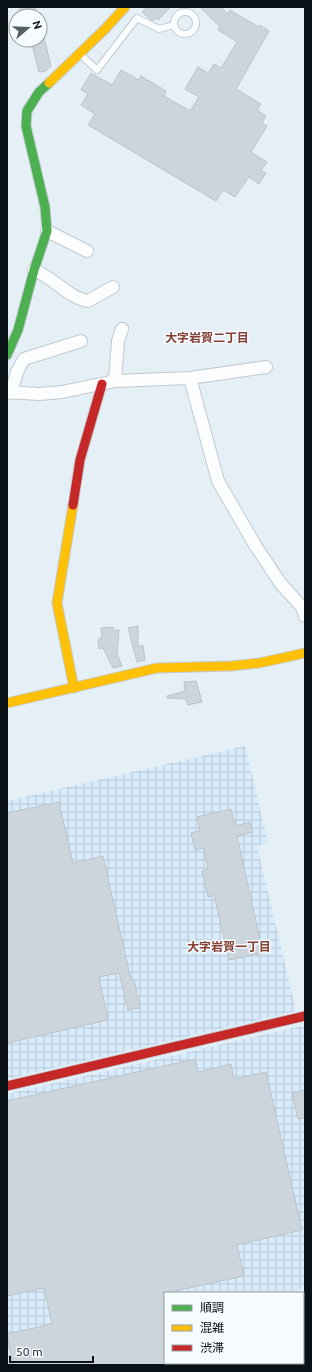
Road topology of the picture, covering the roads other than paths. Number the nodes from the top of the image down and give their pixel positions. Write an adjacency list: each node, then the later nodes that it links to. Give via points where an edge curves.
1 (125, 7): 3 (street)
2 (174, 25): 3 (lane, via 159,29 138,18 97,70)
3 (80, 54): 4 (street, via 39,92 27,111 26,126 45,207)
4 (47, 231): 5 (street); 6 (street)
5 (87, 251)
6 (34, 270): 7 (street, via 46,275 79,300 88,301); 10 (street, via 18,330)
7 (112, 287)
8 (122, 328): 13 (street, via 118,341)
9 (81, 341): 15 (street, via 24,359)
10 (7, 355)
11 (266, 367): 12 (street)
12 (190, 378): 13 (street); 16 (street, via 218,481 255,544 281,584 302,607)
13 (115, 381): 14 (street)
14 (102, 384): 15 (street, via 39,394); 18 (street, via 80,460 58,603)
15 (9, 392)
16 (305, 616)
17 (305, 653): 18 (street, via 231,666 157,668)
18 (74, 688): 19 (street)
19 (7, 703)
20 (305, 1016): 21 (street)
21 (7, 1086)

